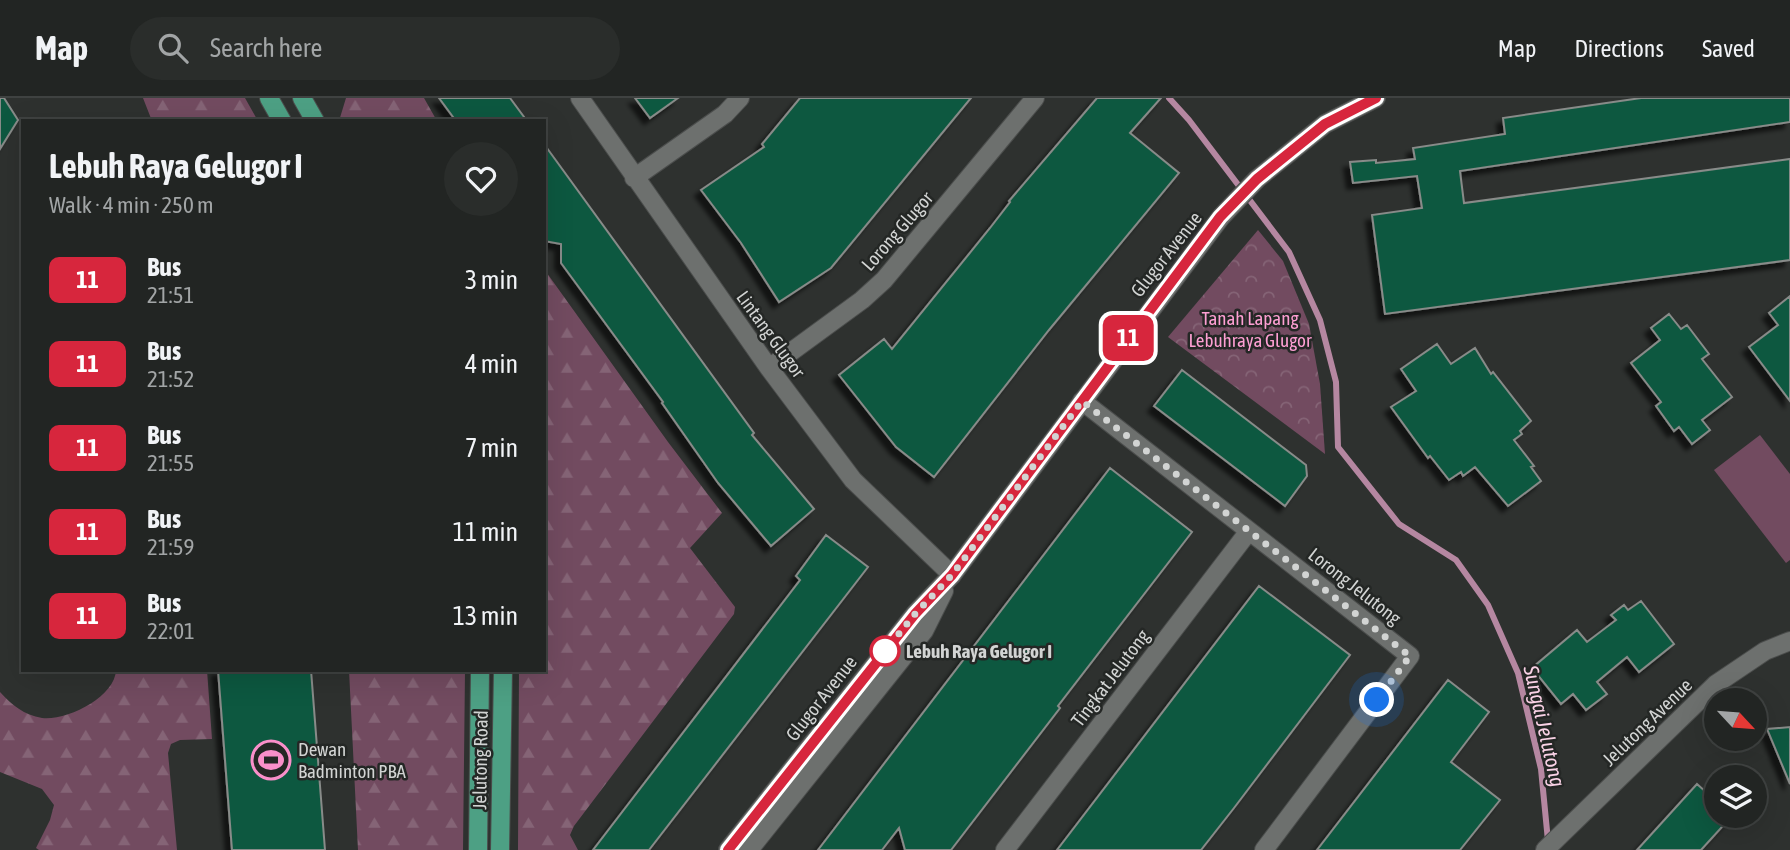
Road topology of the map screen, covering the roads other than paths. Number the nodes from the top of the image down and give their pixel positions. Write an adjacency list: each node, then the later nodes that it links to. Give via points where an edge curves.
1 (269, 98): 7 (main road)
2 (302, 98): 8 (main road)
3 (580, 98): 9 (street, Lintang Glugor)
4 (740, 98): 9 (street, via 725,114)
5 (1035, 98): 10 (street, Lorong Glugor, via 884,280)
6 (1376, 98): 11 (street, Glugor Avenue, via 1325,124 1257,179 1220,217)
7 (281, 119)
8 (314, 119)
9 (634, 178): 10 (street, Lintang Glugor)
10 (769, 368): 13 (street, Lintang Glugor, via 853,480)
11 (1082, 401): 12 (street, Lorong Jelutong); 13 (street, Glugor Avenue)
12 (1249, 531): 22 (street, Tingkat Jelutong); 23 (street, Lorong Jelutong, via 1410,656)
13 (952, 575): 17 (street, Glugor Avenue, via 924,631)
14 (1790, 641): 24 (street, Jelutong Avenue, via 1765,651 1716,684)
15 (480, 672): 18 (main road, Jelutong Road)
16 (503, 672): 19 (main road, Jelutong Road)
17 (784, 793): 20 (street, Glugor Avenue); 21 (street, Glugor Avenue)
18 (478, 850)
19 (500, 850)
20 (728, 850)
21 (749, 850)
22 (1005, 850)
23 (1264, 850)
24 (1545, 850)

